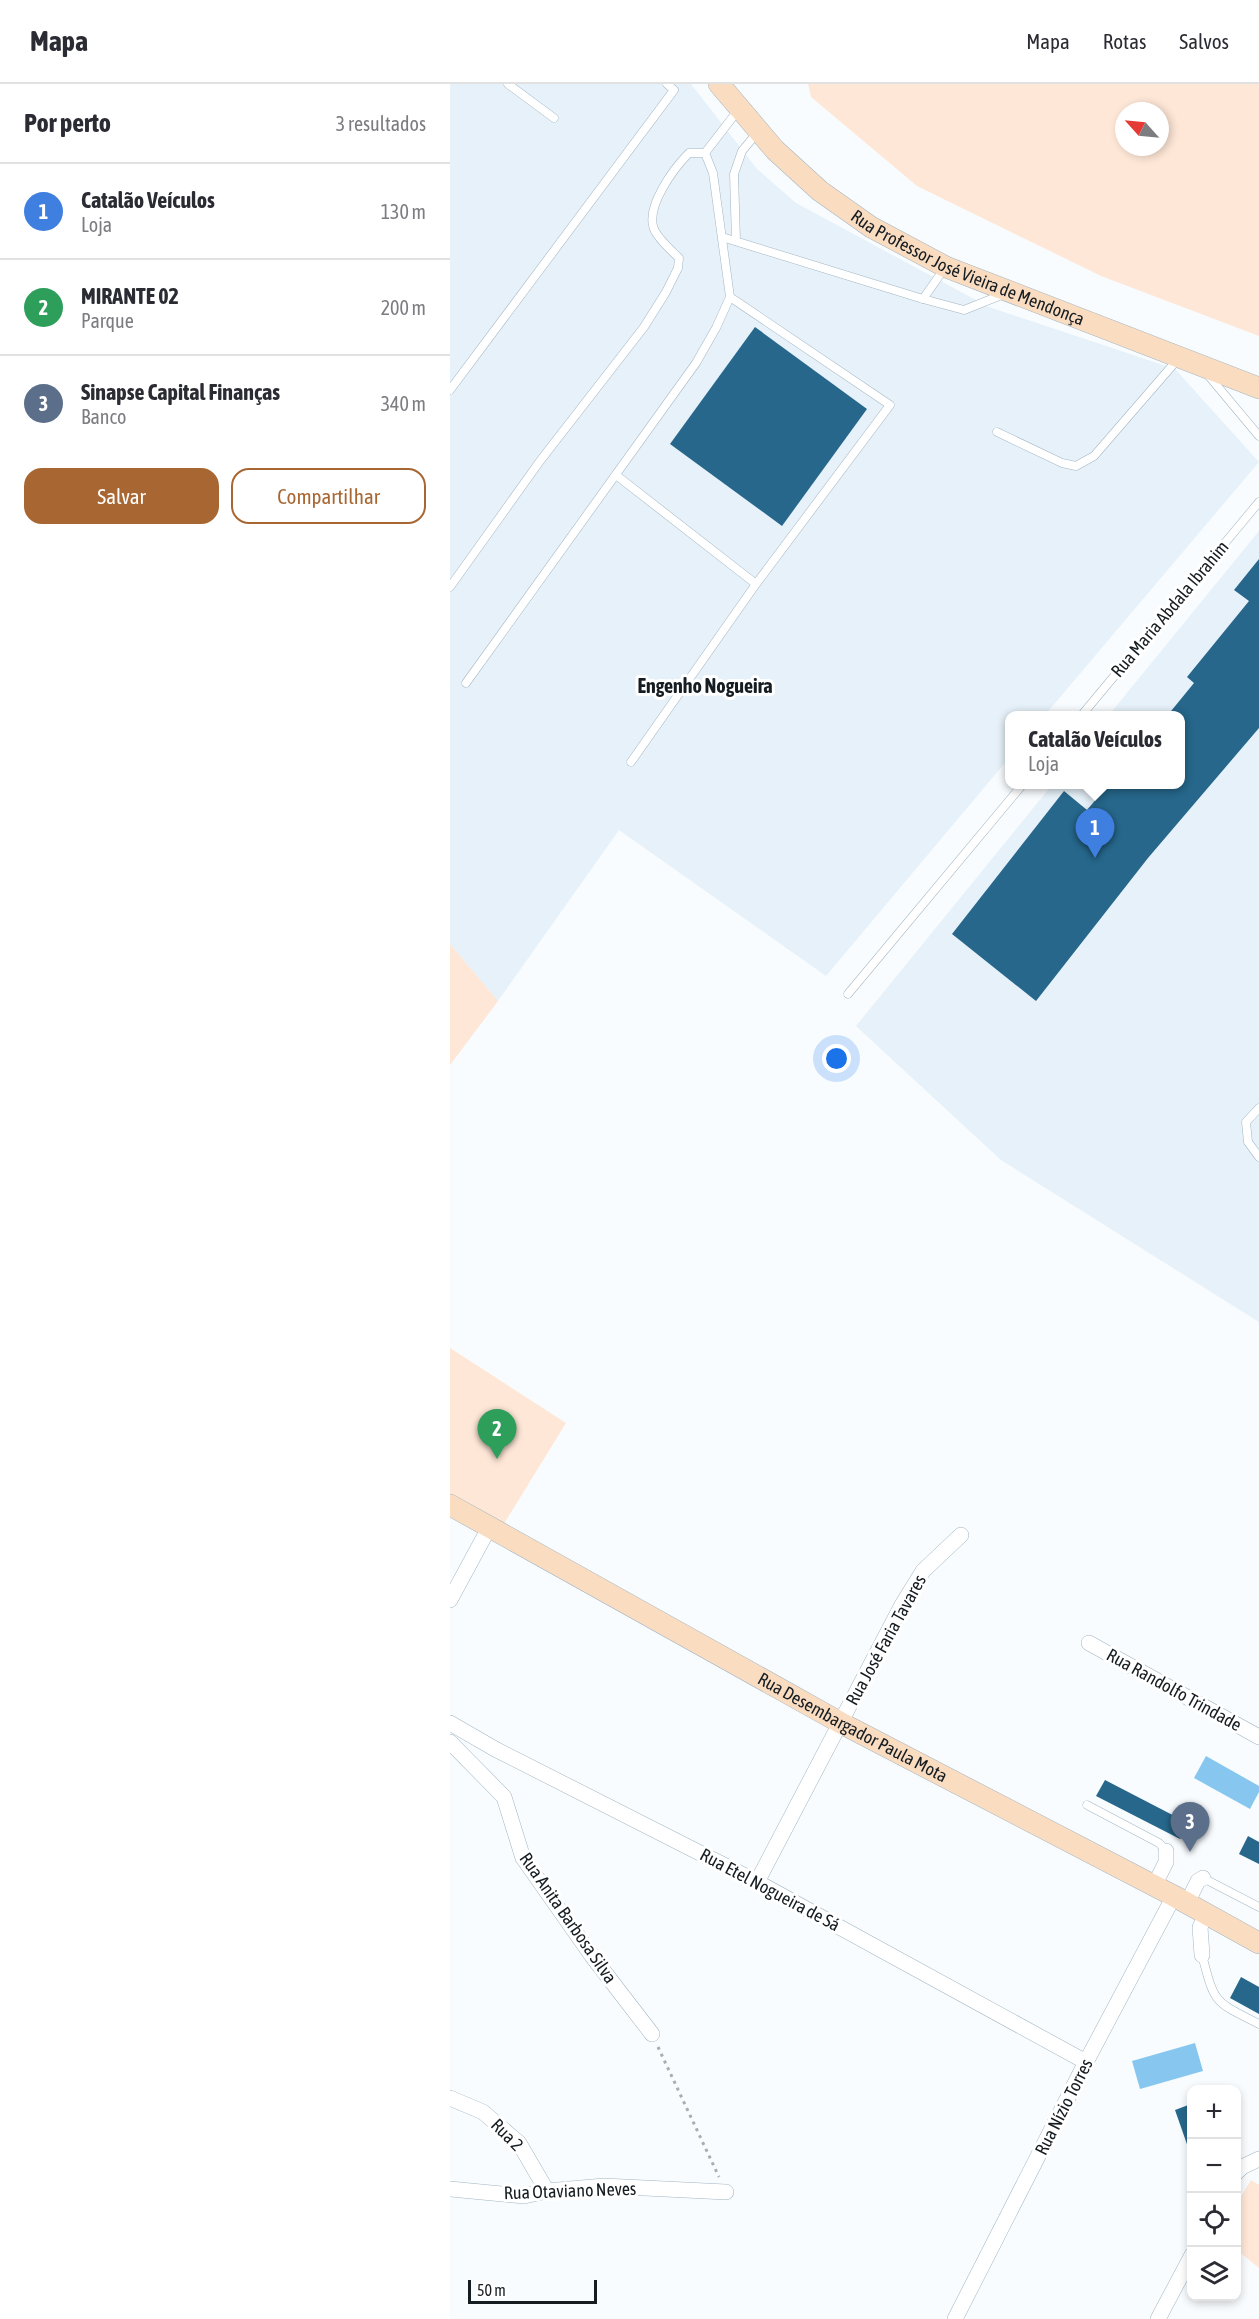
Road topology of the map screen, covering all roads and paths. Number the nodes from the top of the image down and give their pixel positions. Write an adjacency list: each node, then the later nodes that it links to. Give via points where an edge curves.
1 (508, 84): 6 (lane)
2 (668, 84): 4 (lane)
3 (719, 84): 5 (street, Rua Professor José Vieira de Mendonça)
4 (678, 87): 17 (lane)
5 (740, 108): 7 (street, Rua Professor José Vieira de Mendonça); 8 (lane)
6 (554, 118)
7 (759, 130): 10 (lane, via 742,151 734,174); 11 (street, Rua Professor José Vieira de Mendonça, via 820,191 871,227)
8 (705, 153): 9 (lane, via 712,172); 23 (lane, via 689,153 675,167 652,216 654,230 679,258 666,292)
9 (722, 237): 10 (lane); 13 (lane)
10 (736, 241): 14 (lane)
11 (946, 267): 12 (street, Rua Professor José Vieira de Mendonça); 14 (lane)
12 (1010, 292): 14 (lane, via 964,310); 15 (street, Rua Professor José Vieira de Mendonça)
13 (730, 297): 20 (lane, via 696,363); 22 (lane, via 890,405)
14 (923, 299)
15 (1189, 361): 16 (street, Rua Professor José Vieira de Mendonça); 18 (lane, via 1094,456 1076,466 1062,464); 19 (lane)
16 (1259, 388)
17 (450, 390)
18 (998, 432)
19 (1259, 436)
20 (616, 475): 22 (lane); 24 (lane)
21 (1259, 502): 25 (lane, Rua Maria Abdala Ibrahim)
22 (756, 584): 26 (lane)
23 (450, 587)
24 (466, 683)
25 (1085, 711)
26 (631, 762)
27 (1019, 789): 28 (lane)
28 (848, 994)
29 (1259, 1107): 30 (lane, via 1246,1122 1248,1142)
30 (1259, 1157)
31 (450, 1505): 32 (street, Rua Desembargador Paula Mota)
32 (490, 1526): 34 (street); 37 (street, Rua Desembargador Paula Mota)
33 (961, 1535): 37 (street, Rua José Faria Tavares, via 923,1571)
34 (450, 1600)
35 (1089, 1643): 38 (street, Rua Randolfo Trindade)
36 (450, 1723): 43 (street, Rua Etel Nogueira de Sá)
37 (841, 1723): 43 (street, Rua José Faria Tavares); 44 (street, Rua Desembargador Paula Mota)
38 (1259, 1737)
39 (450, 1742): 51 (street, Rua Anita Barbosa Silva, via 504,1797 524,1858)
40 (1087, 1805): 41 (lane, via 1159,1843)
41 (1166, 1851): 44 (street, via 1166,1862)
42 (1203, 1878): 45 (street, Rua Nízio Torres); 46 (lane)
43 (757, 1882): 52 (street, Rua Etel Nogueira de Sá)
44 (1154, 1886): 45 (street, Rua Desembargador Paula Mota)
45 (1180, 1899): 47 (street, Rua Desembargador Paula Mota); 52 (street, Rua Nízio Torres)
46 (1259, 1906)
47 (1206, 1915): 48 (street, Rua Desembargador Paula Mota); 49 (street, via 1200,1927)
48 (1259, 1943)
49 (1203, 1955): 50 (lane, via 1215,1997 1222,2005)
50 (1259, 2024)
51 (652, 2034): 58 (path)
52 (1086, 2062): 60 (street, Rua Nízio Torres)
53 (450, 2098): 57 (street, Rua 2, via 483,2112 519,2143)
54 (1256, 2159): 55 (street)
55 (1241, 2168)
56 (450, 2189): 57 (street, Rua Otaviano Neves, via 524,2196)
57 (547, 2191): 58 (street, Rua Otaviano Neves, via 604,2186)
58 (726, 2192)
59 (1187, 2263): 61 (street)
60 (955, 2319)
61 (1158, 2319)

